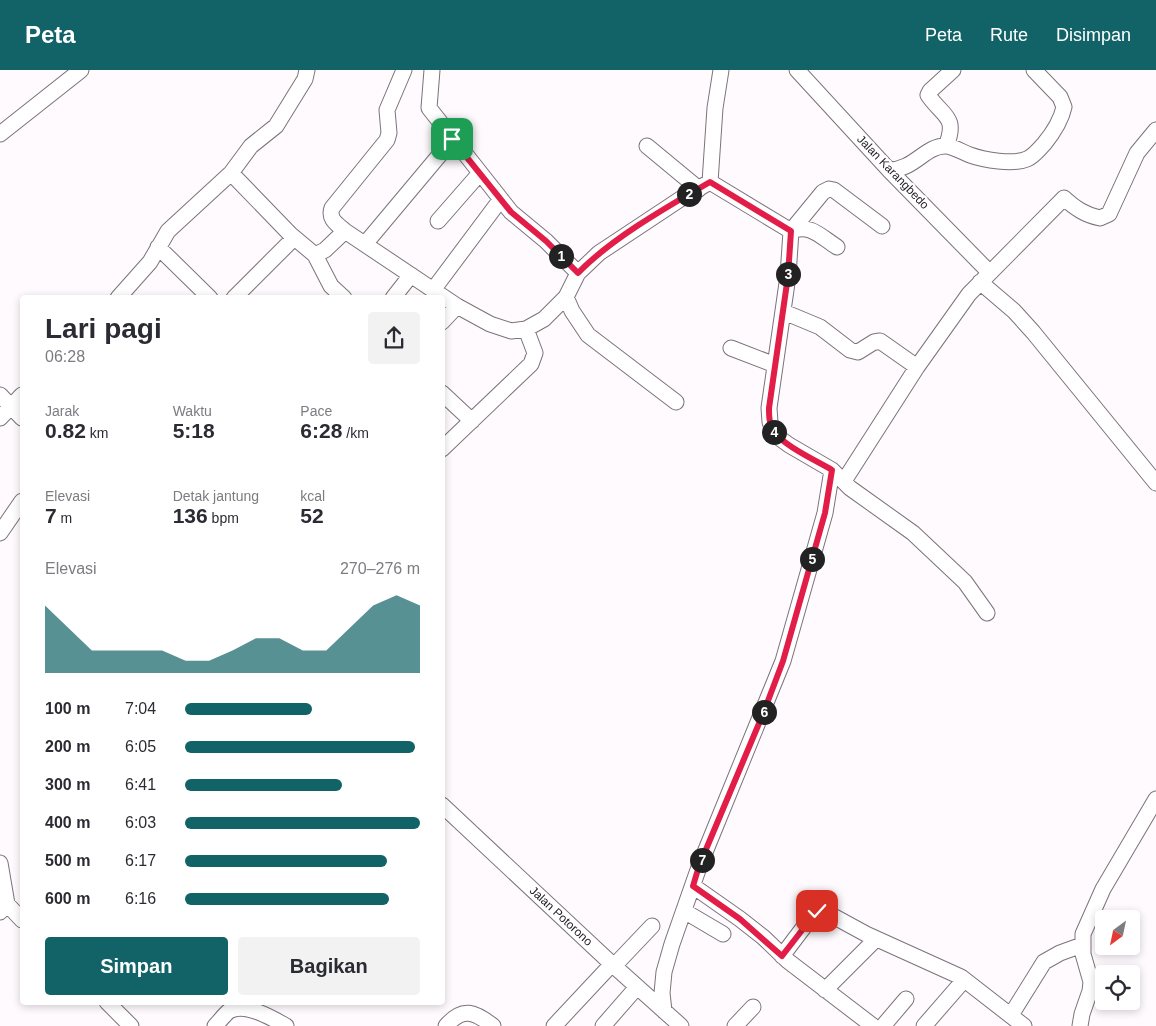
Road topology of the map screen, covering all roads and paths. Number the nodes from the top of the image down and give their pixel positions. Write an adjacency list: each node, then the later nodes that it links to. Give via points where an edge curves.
1 (81, 70): 10 (street)
2 (307, 70): 15 (street, via 306,79 279,122 251,146)
3 (404, 70): 21 (street, via 387,110 387,140 330,212 333,220)
4 (432, 70): 11 (street, via 430,108)
5 (721, 70): 17 (street)
6 (797, 70): 14 (street, Jalan Karangbedo)
7 (953, 70): 13 (street, via 928,95 951,126)
8 (1034, 70): 13 (street, via 1060,97 1064,107 1052,134 1037,151 1027,159 1003,162 972,156)
9 (1156, 130): 30 (street, via 1137,153 1109,214 1100,218 1093,216 1075,209 1064,198)
10 (0, 134)
11 (452, 139): 16 (street); 24 (street)
12 (647, 146): 17 (street)
13 (946, 146): 14 (street, via 936,148 905,168)
14 (889, 170): 30 (street, Jalan Karangbedo)
15 (231, 173): 23 (street); 26 (street, via 168,231)
16 (480, 173): 18 (street); 19 (street)
17 (704, 186): 22 (street); 28 (street, via 616,241)
18 (501, 199): 28 (street); 31 (street)
19 (438, 221)
20 (882, 226): 22 (street, via 829,189)
21 (345, 231): 24 (street); 27 (street)
22 (791, 231): 25 (street, via 808,228); 41 (street)
23 (294, 238): 27 (street); 34 (street)
24 (365, 244): 29 (street)
25 (837, 247)
26 (158, 248): 32 (street); 33 (street)
27 (315, 255): 35 (street, via 332,286)
28 (578, 273): 39 (street)
29 (411, 275): 31 (street); 36 (street)
30 (985, 277): 46 (street, via 969,294); 58 (street, Jalan Karangbedo)
31 (433, 290): 37 (street)
32 (121, 295)
33 (207, 295)
34 (237, 295)
35 (341, 295)
36 (394, 295)
37 (440, 295)
38 (445, 298): 40 (street)
39 (566, 298): 43 (street, via 544,319); 50 (street, via 588,335)
40 (457, 306): 42 (street); 43 (street, via 498,327 511,331)
41 (784, 312): 45 (street); 46 (street, via 820,327 850,350 858,352 880,341)
42 (445, 319)
43 (526, 329): 54 (street, via 535,353 531,364)
44 (730, 348): 45 (street)
45 (775, 366): 56 (street, via 769,408 773,431 789,445)
46 (917, 367): 57 (street)
47 (0, 395): 51 (street)
48 (445, 396): 54 (street)
49 (20, 397): 51 (street)
50 (676, 402)
51 (11, 406): 52 (street); 53 (street)
52 (20, 416)
53 (0, 418)
54 (472, 421): 55 (street)
55 (445, 446)
56 (832, 470): 57 (street); 65 (street, via 825,513 783,661)
57 (844, 482): 61 (street, via 913,533 965,582)
58 (1156, 483)
59 (20, 504): 60 (street)
60 (0, 533)
61 (987, 614)
62 (1156, 799): 72 (street, via 1103,888 1083,934)
63 (445, 808): 74 (street, Jalan Potorono)
64 (0, 862): 66 (street)
65 (693, 886): 67 (street); 73 (street, via 740,919)
66 (3, 908): 68 (street)
67 (684, 910): 70 (street); 81 (street, via 664,972)
68 (20, 919)
69 (652, 926): 74 (street)
70 (722, 934)
71 (876, 939): 73 (street, via 827,912 817,911); 75 (street); 77 (street)
72 (1082, 945): 82 (street, via 1044,962); 97 (street, via 1091,982)
73 (782, 956): 77 (street)
74 (613, 965): 76 (street, Jalan Potorono); 84 (street)
75 (964, 980): 82 (street); 95 (street)
76 (637, 987): 81 (street, Jalan Potorono); 90 (street)
77 (825, 990): 83 (street)
78 (906, 999): 94 (street)
79 (110, 1005): 85 (street)
80 (753, 1007): 92 (street)
81 (664, 1011): 91 (street, Jalan Potorono)
82 (1011, 1015): 96 (street)
83 (855, 1021): 93 (street)
84 (563, 1023)
85 (131, 1026)
86 (215, 1026): 87 (street, via 230,1011 240,1009 271,1017)
87 (286, 1026)
88 (446, 1026): 89 (street, via 456,1017 466,1014 475,1014)
89 (493, 1026)
90 (603, 1026)
91 (681, 1026)
92 (735, 1026)
93 (873, 1026)
94 (883, 1026)
95 (924, 1026)
96 (1024, 1026)
97 (1080, 1026)

